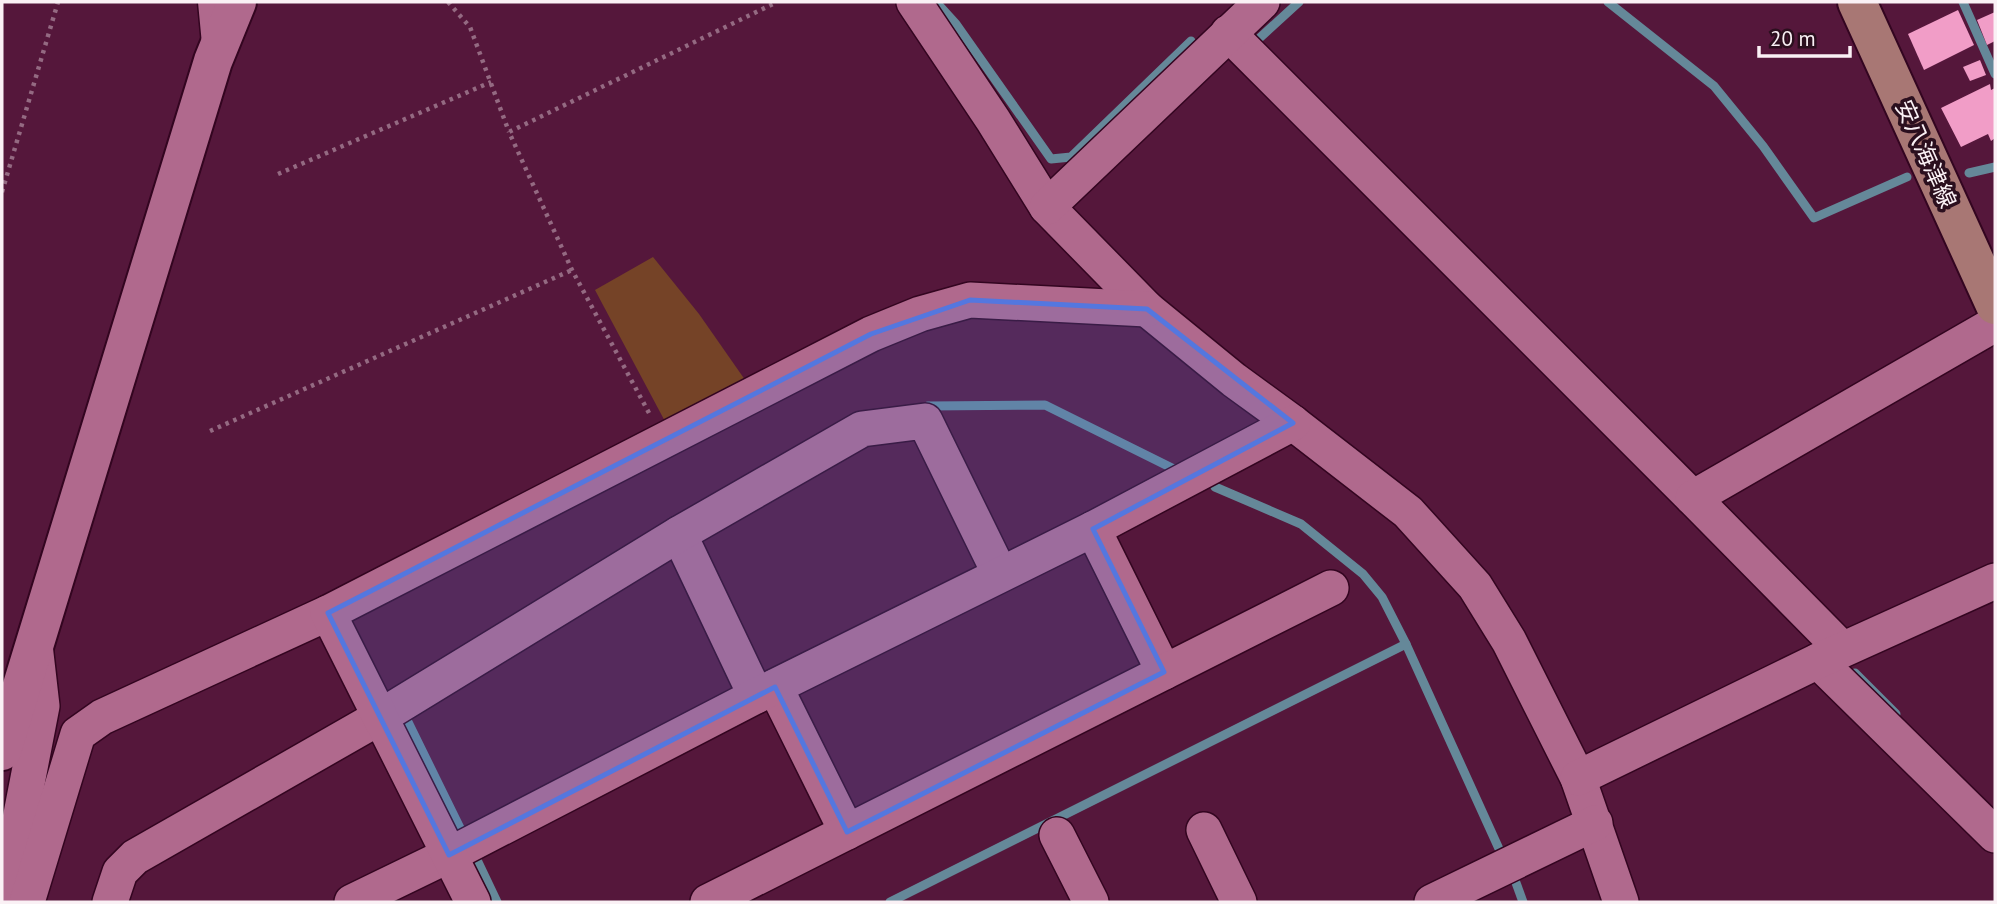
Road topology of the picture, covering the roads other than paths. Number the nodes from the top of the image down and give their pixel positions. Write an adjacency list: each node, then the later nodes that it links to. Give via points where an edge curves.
1 (207, 2): 7 (lane)
2 (237, 2): 7 (street)
3 (914, 2): 8 (street)
4 (1262, 2): 6 (street)
5 (1857, 2): 9 (main road, 安八海津線)
6 (1228, 33): 8 (street); 13 (street)
7 (213, 61): 20 (street)
8 (1046, 207): 10 (street)
9 (1995, 305)
10 (1147, 309): 12 (street); 19 (street, via 970,300 920,314 871,334)
11 (1995, 324): 13 (street)
12 (1293, 423): 14 (street); 26 (street, via 1408,512 1475,586 1509,640)
13 (1693, 498): 21 (street)
14 (1093, 530): 16 (street); 22 (street)
15 (679, 534): 16 (street, via 862,429 925,421); 23 (street); 24 (street)
16 (1000, 574): 23 (street)
17 (1995, 581): 21 (street)
18 (1331, 588): 22 (street)
19 (328, 613): 24 (street); 34 (street, via 102,717 78,734)
20 (35, 645): 25 (street); 33 (street, via 42,706)
21 (1830, 655): 26 (street); 31 (street)
22 (1164, 672): 29 (street)
23 (765, 692): 29 (street); 32 (street)
24 (380, 717): 32 (street); 35 (street, via 135,857 120,872)
25 (2, 751)
26 (1578, 778): 27 (street)
27 (1595, 823): 41 (street); 42 (street)
28 (1204, 830): 40 (street)
29 (847, 832): 38 (street)
30 (1056, 835): 39 (street)
31 (1995, 835)
32 (449, 855): 36 (street); 37 (street)
33 (4, 902)
34 (27, 902)
35 (110, 902)
36 (352, 902)
37 (473, 902)
38 (708, 902)
39 (1091, 902)
40 (1239, 902)
41 (1432, 902)
42 (1621, 902)

